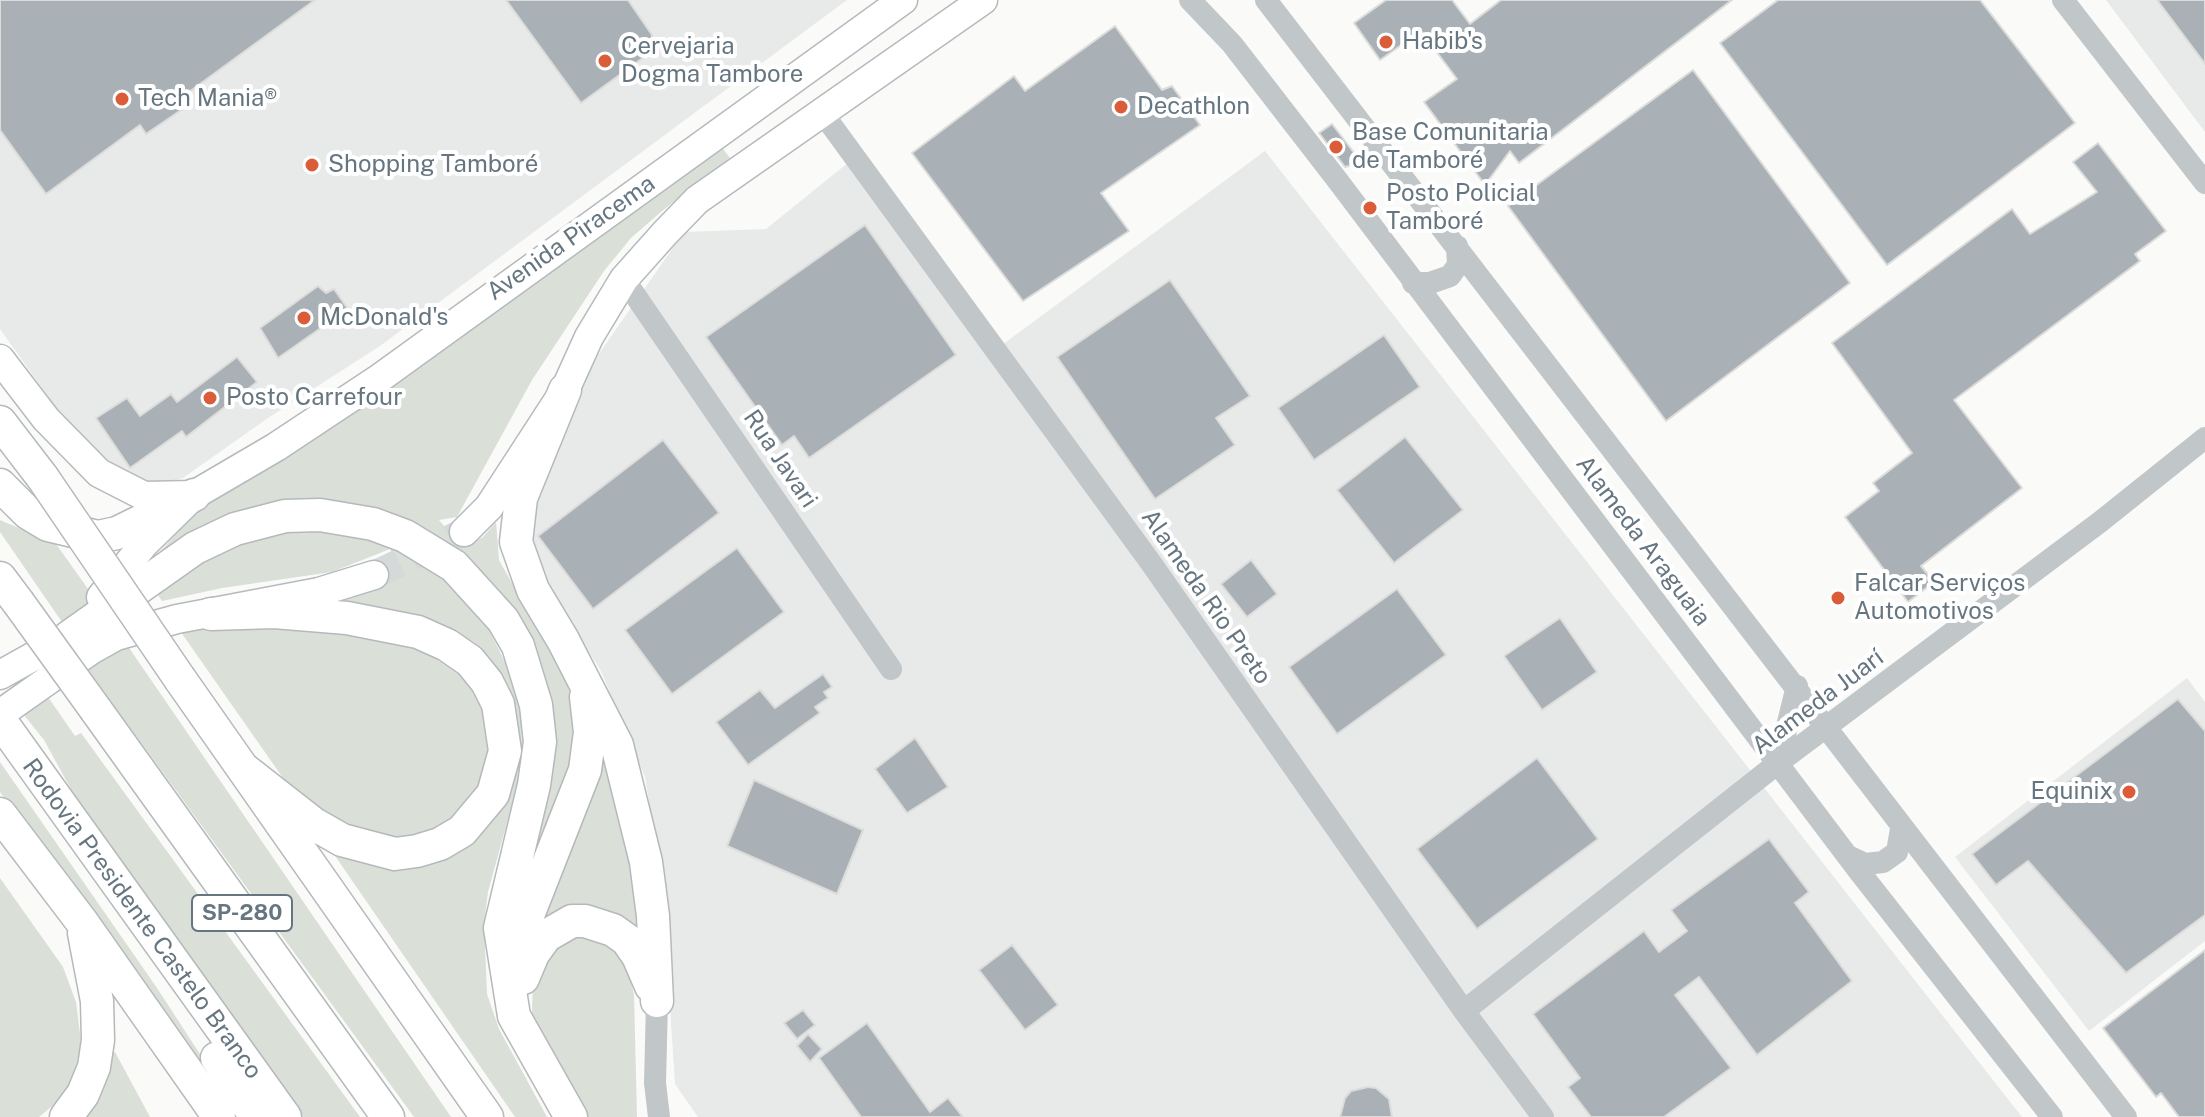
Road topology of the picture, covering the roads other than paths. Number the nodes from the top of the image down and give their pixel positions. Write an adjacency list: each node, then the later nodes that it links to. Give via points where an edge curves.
1 (903, 0): 16 (main road, Avenida Piracema, via 377,380)
2 (983, 0): 6 (main road, Avenida Piracema)
3 (1190, 0): 10 (street, Alameda Araguaia, via 1232,44)
4 (1266, 0): 8 (street, Alameda Araguaia)
5 (2063, 0): 7 (street)
6 (821, 111): 9 (main road, Avenida Piracema, via 697,200); 39 (street, Alameda Rio Preto, via 1151,563)
7 (2205, 183)
8 (1457, 246): 10 (street, via 1458,265 1450,276); 25 (street, Alameda Araguaia)
9 (624, 279): 12 (main road, Avenida Piracema); 22 (street, Rua Javari)
10 (1413, 283): 28 (street, Alameda Araguaia)
11 (0, 359): 16 (main road, via 46,419 99,473 144,496)
12 (565, 390): 17 (main road, Avenida Piracema, via 489,507); 24 (highway, via 521,498 516,542 533,590)
13 (0, 422): 29 (highway, bridge)
14 (2205, 438): 27 (street, Alameda Juarí)
15 (0, 485): 16 (highway, via 48,525 98,537)
16 (194, 495): 21 (main road, Avenida Piracema, via 144,544)
17 (464, 532)
18 (374, 575): 20 (main road)
19 (9, 590): 44 (highway, SP-280, bridge)
20 (211, 614): 26 (main road, via 116,636); 29 (highway, via 347,618 418,632 470,661 498,704 505,751 493,794 462,831 417,851 395,854 342,840)
21 (69, 637): 23 (main road); 38 (highway, via 195,548 235,529 285,516 320,515 373,524 405,536 454,566 503,620 518,646 536,705 540,742 534,785 500,928)
22 (891, 669)
23 (0, 675)
24 (584, 679): 37 (highway, via 617,745 635,811 653,916); 38 (highway, via 590,751 525,923)
25 (1797, 686): 27 (street, Alameda Araguaia); 28 (street)
26 (0, 717): 36 (highway, Rodovia Presidente Castelo Branco / SP-280)
27 (1829, 727): 28 (street, Alameda Juarí); 31 (street, Alameda Araguaia)
28 (1778, 763): 32 (street, Alameda Araguaia); 39 (street, Alameda Juarí)
29 (245, 770): 45 (highway)
30 (0, 814): 35 (highway)
31 (1901, 829): 32 (street, via 1897,852 1883,862 1865,864); 33 (street, Alameda Araguaia)
32 (1848, 856): 34 (street, Alameda Araguaia)
33 (1930, 864): 34 (street, via 1917,860 1898,866); 50 (street, Alameda Araguaia)
34 (1880, 898): 49 (street, Alameda Araguaia)
35 (82, 922): 40 (highway, via 97,1001 98,1040 89,1081); 41 (highway)
36 (166, 956): 42 (highway, via 175,989); 43 (highway, Rodovia Presidente Castelo Branco / SP-280)
37 (657, 1001): 38 (highway, via 627,940 598,924 572,921 546,936); 47 (street)
38 (511, 1002): 46 (highway)
39 (1464, 1011): 48 (street, Alameda Rio Preto)
40 (66, 1117)
41 (219, 1117)
42 (256, 1117)
43 (285, 1117)
44 (388, 1117)
45 (487, 1117)
46 (571, 1117)
47 (659, 1117)
48 (1543, 1117)
49 (2052, 1117)
50 (2126, 1117)

